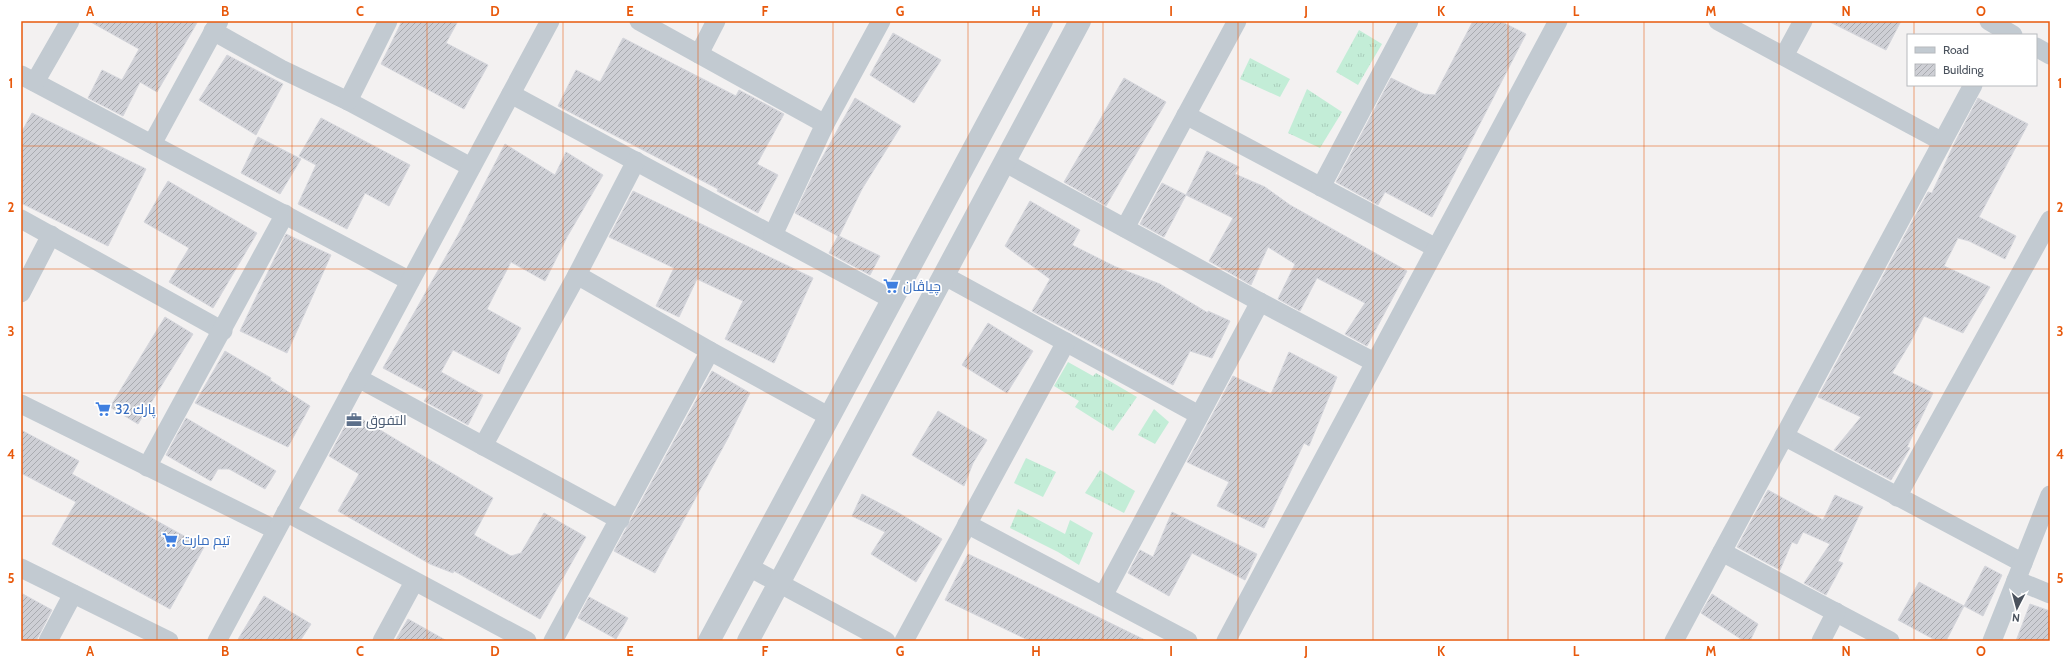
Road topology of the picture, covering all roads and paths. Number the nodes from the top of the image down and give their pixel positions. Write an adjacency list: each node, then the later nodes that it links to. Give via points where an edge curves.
1 (70, 21): 19 (street)
2 (388, 21): 22 (street)
3 (550, 21): 21 (street)
4 (639, 21): 16 (street)
5 (716, 21): 16 (street)
6 (881, 21): 24 (street)
7 (1042, 21): 42 (street)
8 (1080, 21): 28 (street)
9 (1237, 21): 23 (street)
10 (1410, 21): 30 (street)
11 (1558, 21): 37 (street)
12 (1718, 21): 18 (street)
13 (1803, 21): 18 (street)
14 (216, 26): 22 (street, via 281,69); 26 (street)
15 (2037, 48): 17 (street)
16 (699, 54): 24 (street)
17 (2050, 55)
18 (1784, 56): 25 (street)
19 (28, 78): 26 (street)
20 (1972, 86): 25 (street)
21 (511, 94): 27 (street); 29 (street)
22 (348, 101): 29 (street)
23 (1186, 115): 30 (street); 34 (street)
24 (825, 124): 36 (street)
25 (1941, 140): 52 (street)
26 (152, 144): 31 (street)
27 (636, 161): 36 (street); 38 (street)
28 (1004, 162): 34 (street); 39 (street)
29 (472, 167): 40 (street)
30 (1321, 187): 37 (street)
31 (285, 214): 40 (street); 44 (street)
32 (21, 219): 35 (street)
33 (2050, 220): 56 (street)
34 (1125, 228): 43 (street)
35 (51, 235): 41 (street); 44 (street)
36 (774, 235): 42 (street)
37 (1436, 248): 47 (street)
38 (577, 275): 46 (street); 53 (street)
39 (943, 275): 45 (street); 66 (street)
40 (410, 281): 48 (street)
41 (21, 292)
42 (893, 300): 51 (street)
43 (1260, 302): 47 (street); 50 (street)
44 (222, 331): 54 (street)
45 (1066, 342): 50 (street); 59 (street)
46 (710, 351): 51 (street); 58 (street)
47 (1374, 362): 82 (street)
48 (358, 378): 53 (street); 57 (street)
49 (21, 404): 54 (street)
50 (1199, 415): 69 (street)
51 (830, 417): 62 (street)
52 (1784, 436): 56 (street); 61 (street)
53 (483, 446): 58 (street)
54 (147, 467): 60 (street)
55 (2050, 495): 64 (street)
56 (1897, 497): 64 (street)
57 (286, 512): 60 (street); 65 (street)
58 (620, 520): 76 (street)
59 (968, 524): 69 (street); 80 (street)
60 (276, 530): 73 (street)
61 (1722, 552): 70 (street); 83 (street)
62 (749, 567): 66 (street); 77 (street)
63 (21, 568): 67 (street)
64 (2019, 571): 68 (street); 86 (street)
65 (414, 582): 74 (street); 75 (street)
66 (779, 583): 78 (street); 79 (street)
67 (73, 594): 71 (street); 72 (street)
68 (2050, 594)
69 (1103, 596): 81 (street)
70 (1836, 612): 84 (street); 85 (street)
71 (48, 641)
72 (169, 641)
73 (217, 641)
74 (382, 641)
75 (527, 641)
76 (553, 641)
77 (709, 641)
78 (748, 641)
79 (886, 641)
80 (904, 641)
81 (1188, 641)
82 (1226, 641)
83 (1674, 641)
84 (1821, 641)
85 (1890, 641)
86 (1992, 641)

